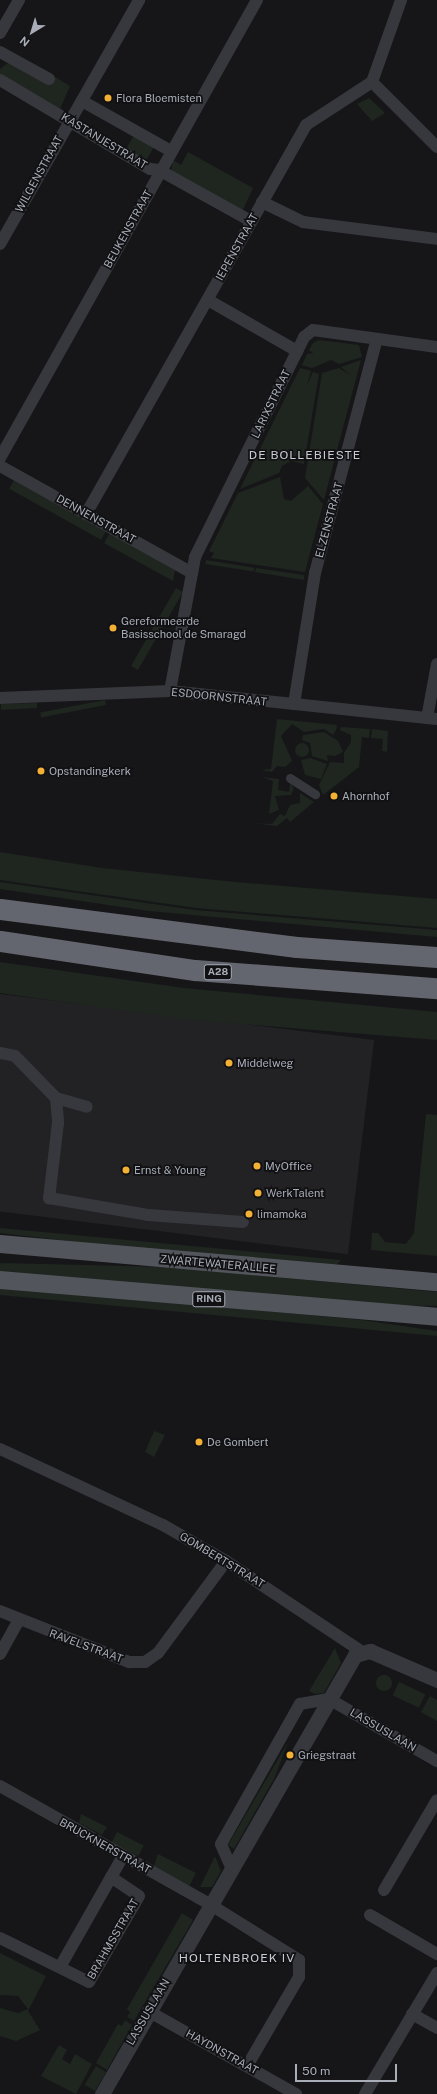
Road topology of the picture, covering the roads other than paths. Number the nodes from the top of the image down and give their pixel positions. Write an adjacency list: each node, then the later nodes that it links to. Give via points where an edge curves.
1 (19, 0): 5 (street)
2 (139, 0): 10 (street, WILGENSTRAAT)
3 (257, 0): 13 (street, BEUKENSTRAAT)
4 (401, 0): 9 (street)
5 (0, 33)
6 (0, 52): 7 (street)
7 (49, 79)
8 (0, 80): 11 (street, KASTANJESTRAAT)
9 (372, 82): 12 (street); 15 (street, IEPENSTRAAT, via 306,126)
10 (82, 101): 11 (street, WILGENSTRAAT); 13 (street, KASTANJESTRAAT)
11 (71, 121): 14 (street, KASTANJESTRAAT, via 150,169); 18 (street, WILGENSTRAAT)
12 (437, 148)
13 (171, 151): 14 (street, BEUKENSTRAAT)
14 (159, 170): 16 (street, KASTANJESTRAAT); 23 (street, BEUKENSTRAAT)
15 (262, 202): 16 (street, IEPENSTRAAT); 17 (street, via 303,222)
16 (251, 222): 19 (street, IEPENSTRAAT)
17 (437, 240)
18 (0, 244)
19 (208, 300): 22 (street); 25 (street, IEPENSTRAAT)
20 (377, 339): 21 (street, LARIXSTRAAT); 22 (street, LARIXSTRAAT, via 314,330 304,337); 30 (street, ELZENSTRAAT, via 315,573)
21 (437, 347)
22 (297, 351): 26 (street, LARIXSTRAAT, via 195,557)
23 (0, 458)
24 (0, 466): 25 (street, DENNENSTRAAT)
25 (86, 514): 26 (street, DENNENSTRAAT)
26 (192, 573): 28 (street, LARIXSTRAAT)
27 (437, 664): 31 (street)
28 (170, 691): 29 (street, ESDOORNSTRAAT); 30 (street, ESDOORNSTRAAT)
29 (0, 698)
30 (294, 704): 31 (street, ESDOORNSTRAAT)
31 (432, 719)
32 (290, 778): 33 (street)
33 (314, 794)
34 (0, 909): 36 (highway, via 297,947)
35 (0, 941): 37 (highway, A28, via 195,970)
36 (437, 957)
37 (437, 988)
38 (0, 1053): 39 (street, via 15,1056)
39 (56, 1098): 40 (street); 41 (street, via 58,1123 49,1198 148,1215)
40 (87, 1107)
41 (244, 1222)
42 (0, 1244): 44 (main road, ZWARTEWATERALLEE)
43 (0, 1280): 45 (main road, RING)
44 (437, 1282)
45 (437, 1317)
46 (0, 1449): 47 (street, GOMBERTSTRAAT, via 156,1522)
47 (226, 1560): 49 (street, RAVELSTRAAT, via 158,1652 145,1662 129,1662); 50 (street, GOMBERTSTRAAT)
48 (0, 1611): 49 (street, RAVELSTRAAT)
49 (18, 1621): 51 (street)
50 (361, 1651): 52 (street, GOMBERTSTRAAT, via 379,1655); 53 (street, LASSUSLAAN, via 350,1662)
51 (0, 1654)
52 (437, 1680)
53 (329, 1699): 54 (street, LASSUSLAAN); 58 (street, LASSUSLAAN); 58 (street, via 300,1704 221,1844)
54 (437, 1760)
55 (0, 1786): 57 (street, BRUCKNERSTRAAT)
56 (437, 1800): 60 (street)
57 (123, 1856): 59 (street); 61 (street, BRUCKNERSTRAAT)
58 (232, 1869): 61 (street, LASSUSLAAN)
59 (111, 1877): 65 (street); 65 (street, BRAHMSSTRAAT, via 135,1890 137,1901 92,1980 84,1981)
60 (384, 1890)
61 (211, 1905): 67 (street, LASSUSLAAN); 70 (street, via 292,1953 302,1967)
62 (370, 1915): 64 (street)
63 (0, 1938): 65 (street, BRAHMSSTRAAT)
64 (437, 1954)
65 (60, 1967)
66 (437, 1973): 68 (street)
67 (148, 2011): 70 (street, HAYDNSTRAAT); 71 (street, LASSUSLAAN)
68 (412, 2014): 69 (street); 73 (street)
69 (437, 2028)
70 (247, 2066): 72 (street, HAYDNSTRAAT)
71 (102, 2094)
72 (296, 2094)
73 (366, 2094)

